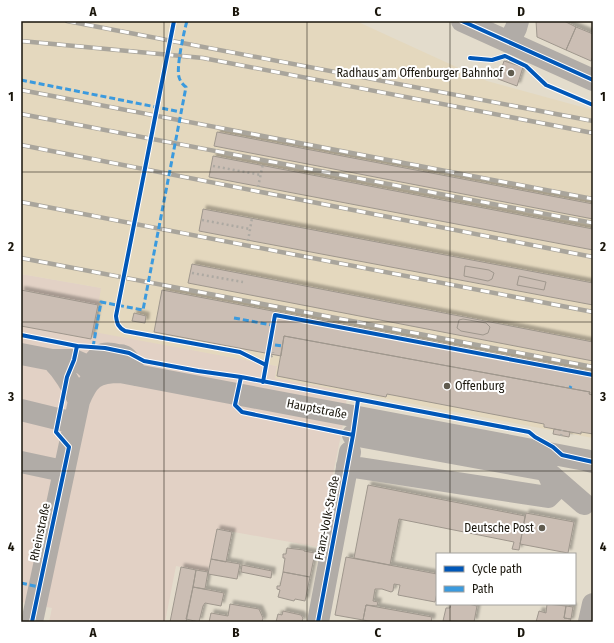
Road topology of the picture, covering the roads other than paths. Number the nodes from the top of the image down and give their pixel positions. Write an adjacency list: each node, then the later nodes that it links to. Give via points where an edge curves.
1 (462, 21): 3 (street)
2 (518, 21): 3 (street)
3 (509, 42): 4 (street)
4 (593, 80)
5 (21, 354): 6 (street)
6 (52, 360): 7 (street, via 74,360); 8 (street, via 66,377)
7 (97, 376): 8 (street, via 85,386); 11 (street, Hauptstraße, via 108,372 136,375)
8 (78, 402): 10 (street, Rheinstraße)
9 (21, 410): 10 (street)
10 (74, 423): 16 (street, Rheinstraße)
11 (354, 426): 13 (street, Hauptstraße); 14 (street, Franz-Volk-Straße); 15 (street)
12 (21, 462): 16 (street)
13 (593, 462)
14 (347, 466): 17 (street); 21 (street, Franz-Volk-Straße)
15 (545, 470): 17 (street, via 553,485 553,492); 18 (street)
16 (63, 471): 20 (street, Rheinstraße)
17 (548, 497): 18 (street)
18 (588, 506)
19 (593, 604): 22 (street)
20 (32, 622)
21 (318, 622)
22 (590, 622)

